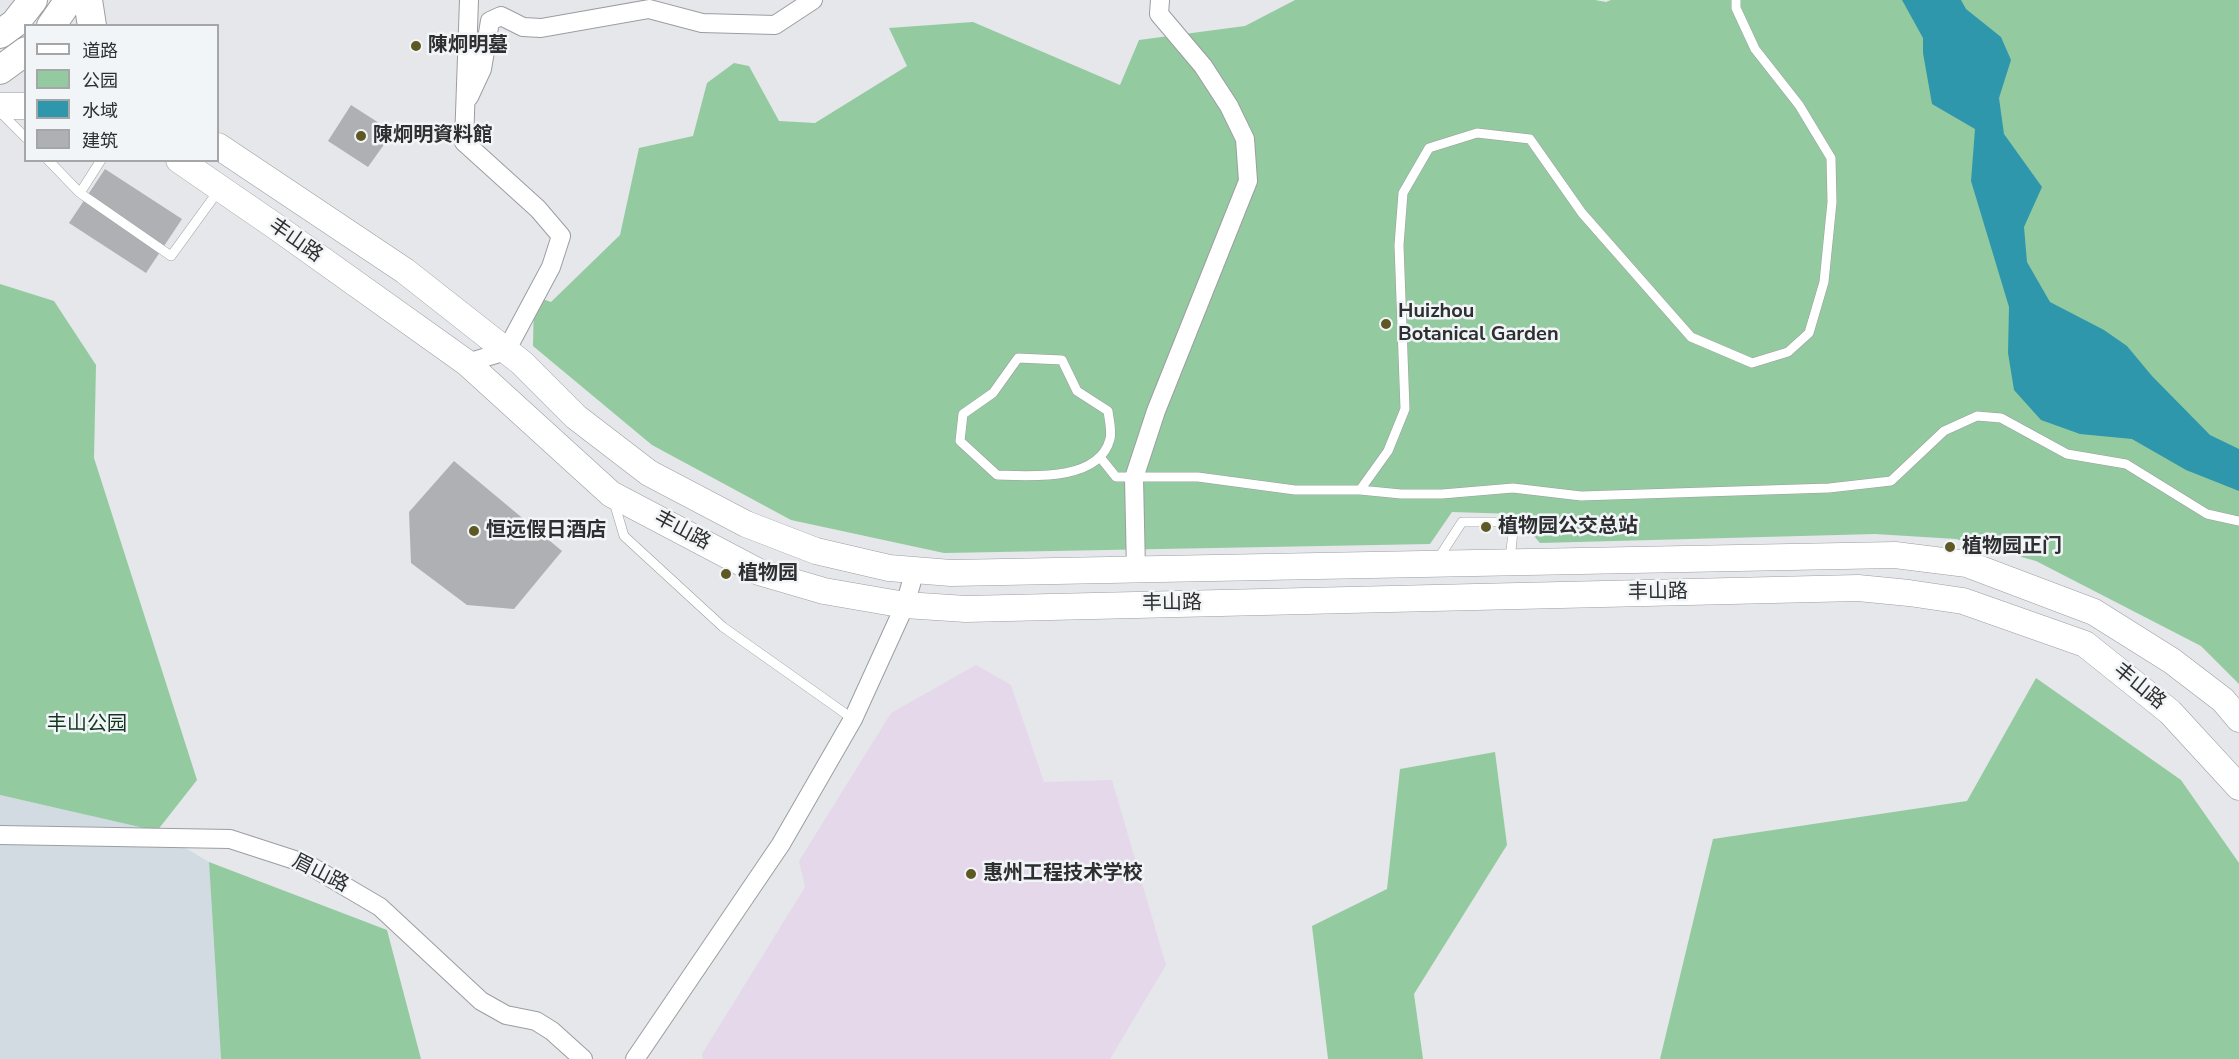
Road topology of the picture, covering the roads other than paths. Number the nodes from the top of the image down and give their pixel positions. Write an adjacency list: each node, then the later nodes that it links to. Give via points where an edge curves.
1 (33, 0): 10 (main road)
2 (69, 0): 8 (main road)
3 (88, 0): 9 (main road)
4 (468, 0): 13 (street)
5 (813, 0): 13 (street, via 775,25 702,23 649,9 541,28 523,27 501,16 490,21 482,69)
6 (1160, 0): 27 (street, via 1159,14 1203,66 1229,106 1245,139 1248,181 1156,411)
7 (1736, 0): 28 (lane, via 1755,49 1799,105 1831,158 1832,202 1824,282 1809,333 1788,352 1752,363 1691,337 1582,213 1530,139 1477,133 1430,148 1403,193 1399,245 1405,409 1388,451)
8 (52, 24)
9 (92, 24)
10 (16, 30)
11 (24, 52): 12 (main road)
12 (0, 70)
13 (465, 105): 24 (street, via 464,142 538,209 561,236 551,267)
14 (0, 106): 15 (main road)
15 (24, 106)
16 (0, 112): 17 (lane)
17 (24, 136)
18 (219, 147): 24 (main road, 丰山路, via 405,271)
19 (50, 162): 23 (lane)
20 (100, 162): 23 (lane)
21 (182, 162): 22 (main road, 丰山路)
22 (220, 189): 23 (lane, via 171,256); 25 (main road, 丰山路)
23 (80, 193)
24 (506, 351): 25 (street); 33 (main road, 丰山路, via 576,417 649,473 746,524 816,551)
25 (467, 363): 29 (main road, 丰山路)
26 (1100, 457): 26 (lane, via 1110,439 1108,411 1077,391 1062,360 1018,358 993,393 963,414 960,441 997,475 1040,476 1079,471); 27 (lane, via 1116,477)
27 (1134, 478): 28 (lane, via 1198,477 1295,490); 34 (street)
28 (1360, 490): 30 (lane, via 1442,494 1513,488 1581,496 1829,488 1891,482 1944,431 1977,416 2001,418 2067,454 2126,464 2207,514)
29 (611, 494): 36 (main road, 丰山路, via 759,572 824,591); 37 (lane, via 624,536 723,627)
30 (2239, 521)
31 (1510, 563): 32 (main road, 丰山路); 32 (lane, via 1514,522 1462,522); 35 (main road); 38 (main road, 丰山路, via 1895,555 1967,564 2094,612 2172,661 2223,700)
32 (1435, 564): 34 (main road, 丰山路)
33 (915, 570): 34 (main road, 丰山路); 36 (street)
34 (1136, 570)
35 (1475, 597): 36 (main road, 丰山路, via 966,609); 39 (main road, 丰山路, via 1858,588 1963,601 2085,644 2170,712)
36 (905, 605): 37 (street)
37 (853, 718): 42 (street, via 781,844)
38 (2239, 719)
39 (2239, 787)
40 (0, 834): 41 (street, 眉山路, via 230,839 307,864 380,907 481,1001 506,1015 536,1021)
41 (583, 1059)
42 (635, 1059)

